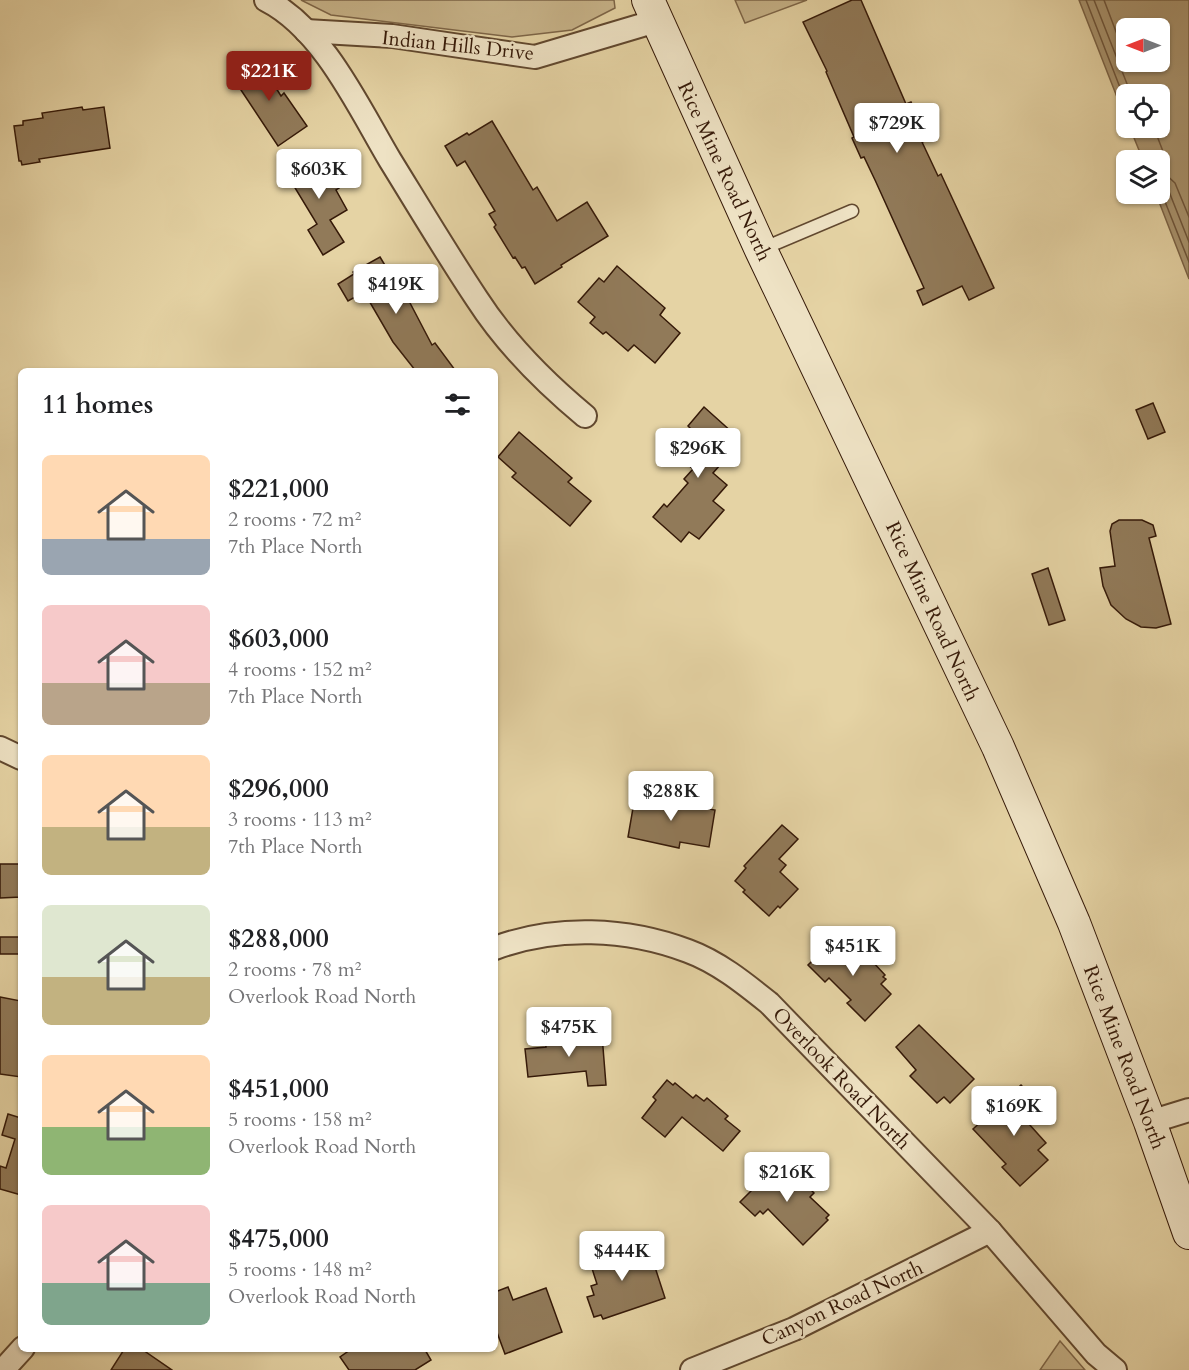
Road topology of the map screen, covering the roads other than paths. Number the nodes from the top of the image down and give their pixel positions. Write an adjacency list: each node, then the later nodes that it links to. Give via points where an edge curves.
1 (266, 0): 3 (street)
2 (652, 10): 3 (street, Indian Hills Drive, via 535,57 392,36); 5 (main road, Rice Mine Road North)
3 (306, 30): 6 (street, via 339,74 478,301 508,342)
4 (852, 211): 5 (lane)
5 (761, 250): 11 (main road, Rice Mine Road North, via 998,747 1074,923)
6 (585, 416)
7 (0, 748): 8 (street)
8 (18, 757)
9 (498, 947): 12 (street, Overlook Road North, via 544,935 594,932 643,937 690,951 732,974 769,1003)
10 (1189, 1110): 11 (street)
11 (1150, 1122): 13 (main road, Rice Mine Road North)
12 (990, 1231): 16 (street, Canyon Road North, via 794,1329); 17 (street, Overlook Road North)
13 (1189, 1233)
14 (19, 1352): 15 (street)
15 (3, 1370)
16 (692, 1370)
17 (1114, 1370)

